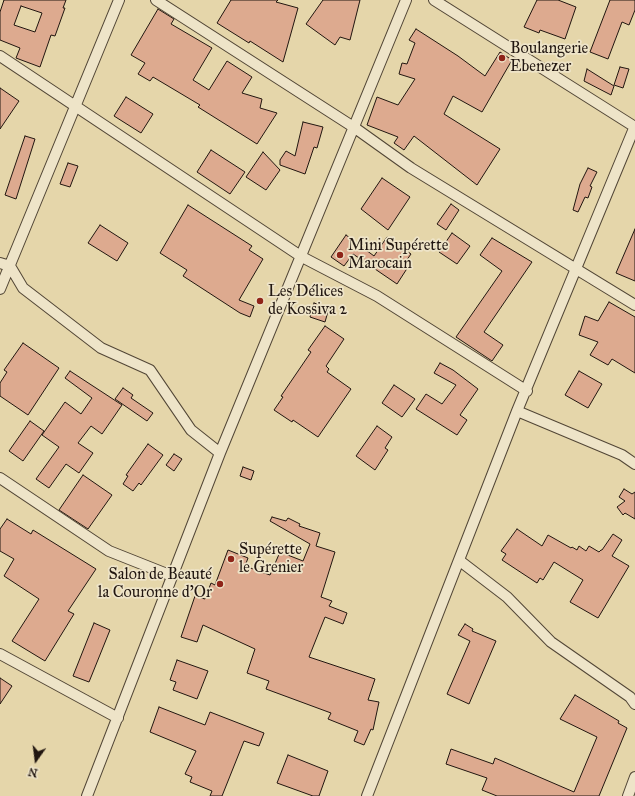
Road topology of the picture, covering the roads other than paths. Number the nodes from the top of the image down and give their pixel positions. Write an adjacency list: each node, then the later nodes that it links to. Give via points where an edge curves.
1 (119, 0): 6 (street)
2 (156, 0): 8 (street)
3 (406, 0): 8 (street)
4 (434, 0): 7 (street)
5 (0, 56): 6 (street)
6 (76, 105): 9 (street); 10 (street)
7 (635, 126): 11 (street)
8 (355, 128): 9 (street); 11 (street, via 411,168)
9 (302, 257): 14 (street, via 377,296); 16 (street)
10 (5, 264): 12 (street); 16 (street, via 23,288 101,348 150,370 191,430)
11 (577, 268): 13 (street); 14 (street)
12 (0, 289)
13 (635, 305)
14 (526, 391): 15 (street)
15 (517, 411): 17 (street, via 622,455); 19 (street)
16 (220, 453): 20 (street)
17 (635, 464)
18 (0, 478): 20 (street, via 109,551)
19 (460, 561): 22 (street, via 507,597 551,642 630,697); 26 (street)
20 (172, 576): 23 (street)
21 (0, 654): 23 (street)
22 (635, 704)
23 (118, 718): 25 (street)
24 (635, 777): 27 (street)
25 (87, 796)
26 (367, 796)
27 (628, 796)

